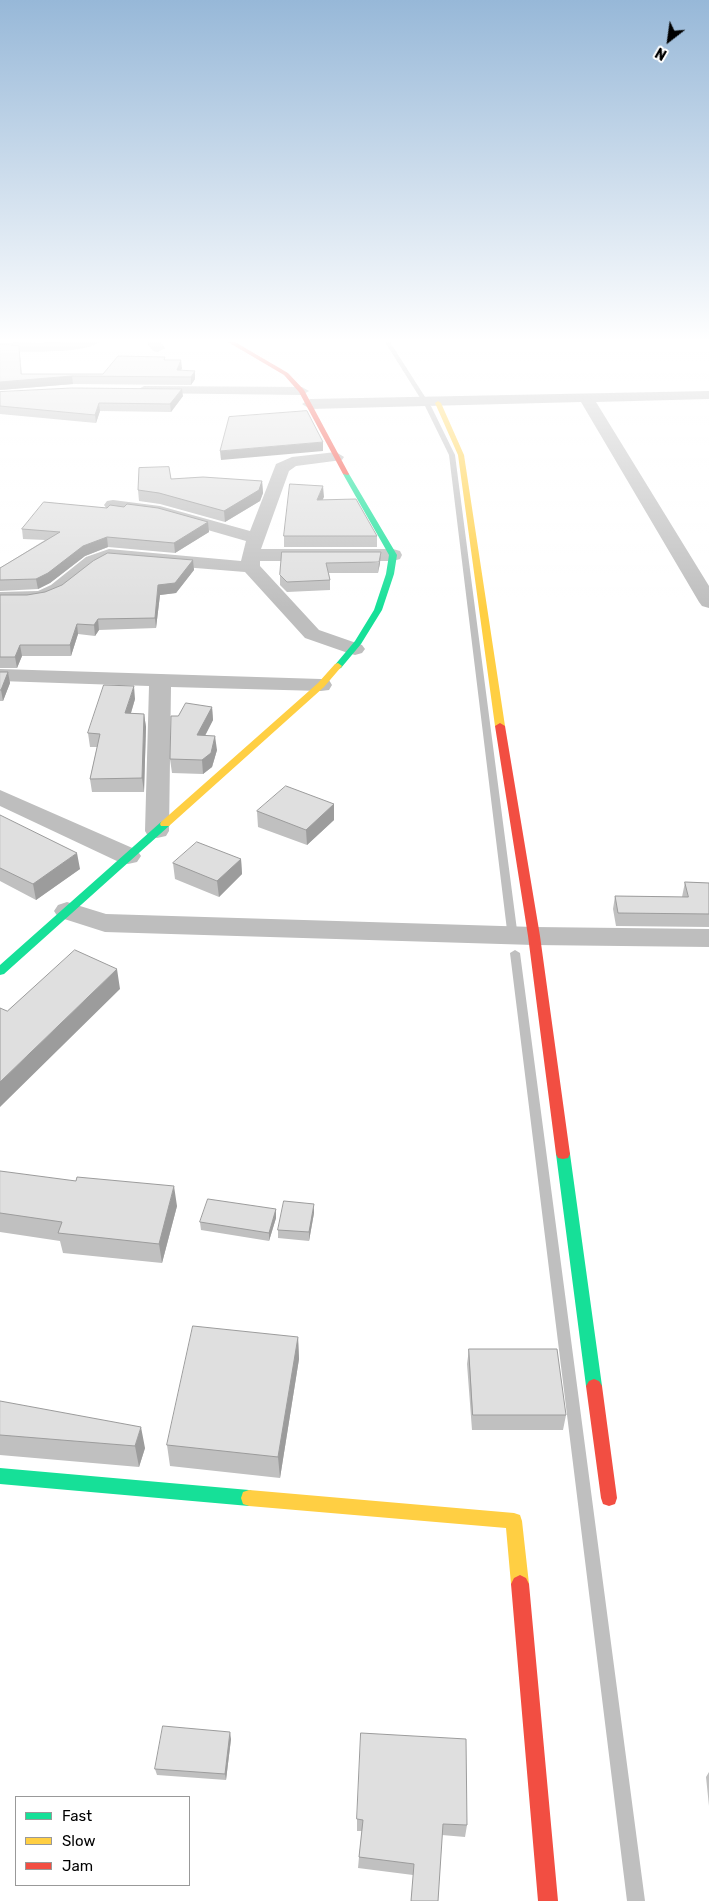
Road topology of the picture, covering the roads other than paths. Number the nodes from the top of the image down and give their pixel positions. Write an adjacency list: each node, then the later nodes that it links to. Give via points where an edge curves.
1 (323, 431): 4 (street)
2 (451, 431): 18 (street, via 462,455 490,668)
3 (606, 431): 9 (street)
4 (336, 457): 6 (street, via 292,462 282,468); 7 (street)
5 (113, 505): 6 (street, via 160,512)
6 (252, 553): 7 (street); 8 (street, via 109,554 96,558 61,588 49,594); 10 (street, via 312,634)
7 (393, 555): 10 (street, via 385,598)
8 (0, 598)
9 (709, 602)
10 (355, 649): 13 (street)
11 (0, 675): 12 (street)
12 (160, 680): 13 (street); 15 (street)
13 (321, 685): 15 (street)
14 (0, 796): 16 (street)
15 (157, 831): 16 (street)
16 (128, 856): 17 (street)
17 (67, 911): 18 (street, via 105,923); 20 (street)
18 (534, 936): 19 (street); 22 (street)
19 (709, 938)
20 (0, 971)
21 (0, 1476): 23 (street, via 514,1521)
22 (609, 1498)
23 (548, 1901)

